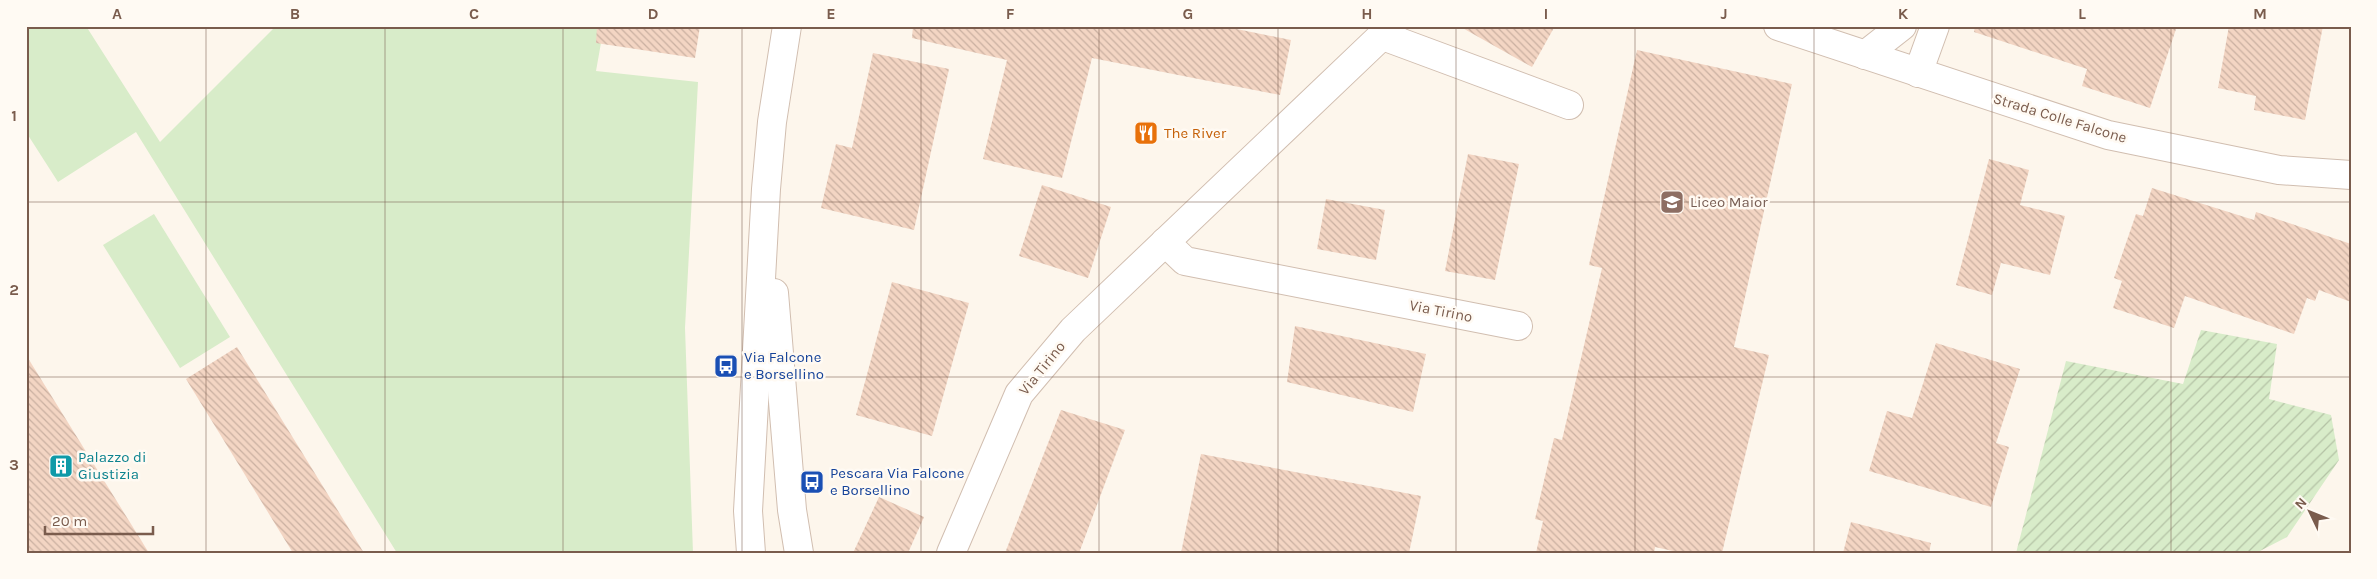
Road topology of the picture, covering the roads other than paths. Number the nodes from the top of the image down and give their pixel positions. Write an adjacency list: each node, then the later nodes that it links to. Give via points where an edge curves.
1 (787, 26): 10 (street, via 772,122)
2 (1778, 26): 6 (street, Strada Colle Falcone)
3 (1902, 26): 6 (street)
4 (1935, 26): 7 (street)
5 (1388, 31): 8 (street, Via Tirino); 11 (street, Via Tirino)
6 (1865, 55): 7 (street, Strada Colle Falcone)
7 (1918, 73): 9 (street, Strada Colle Falcone, via 2108,135 2280,170)
8 (1569, 105)
9 (2351, 175)
10 (766, 189): 13 (street, via 748,511); 14 (street, via 792,510)
11 (1165, 242): 12 (street, Via Tirino, via 1184,261); 15 (street, Via Tirino, via 1073,330 1020,394)
12 (1518, 326)
13 (751, 553)
14 (799, 553)
15 (952, 553)

